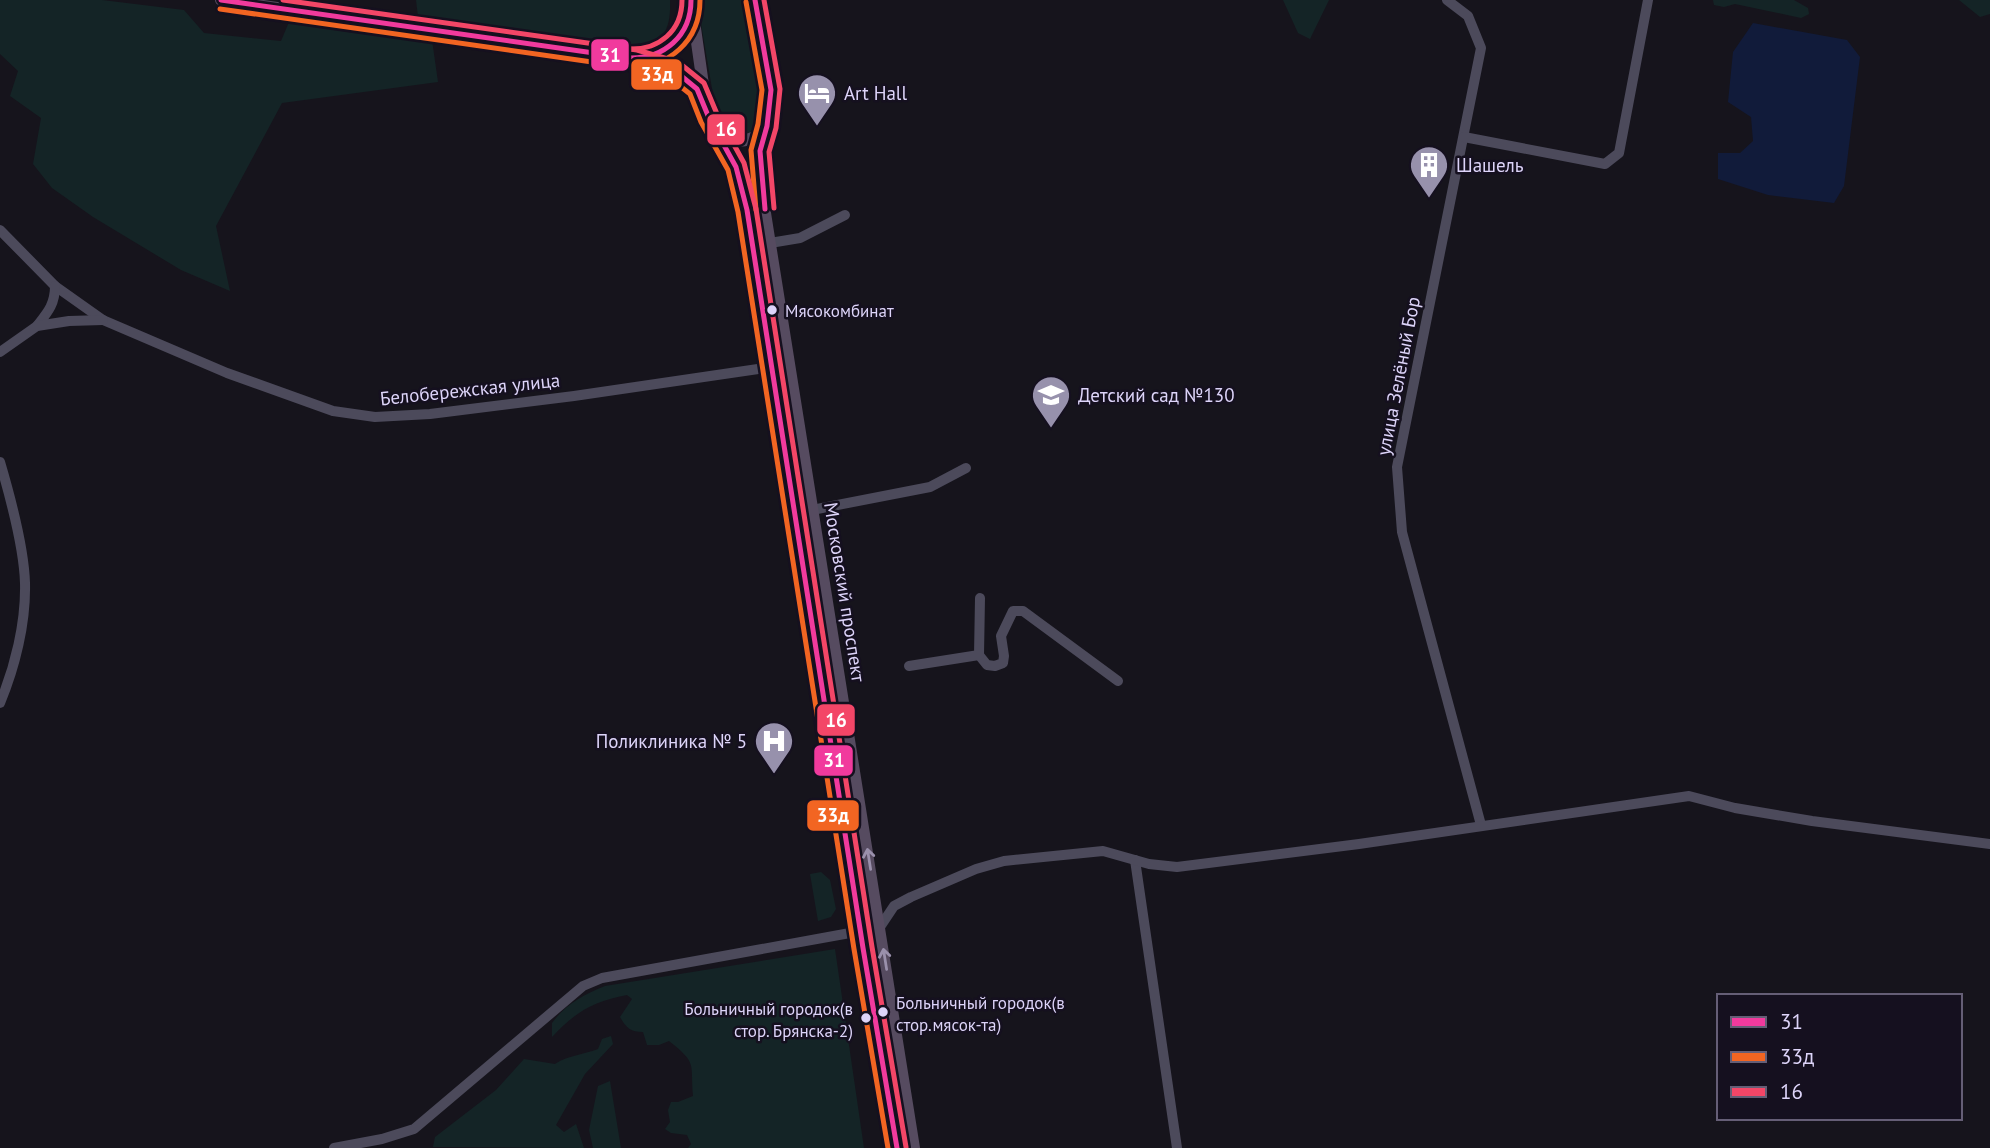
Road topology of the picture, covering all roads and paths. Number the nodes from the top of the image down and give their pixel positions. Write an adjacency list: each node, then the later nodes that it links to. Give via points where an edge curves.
1 (221, 0): 6 (main road)
2 (755, 0): 8 (main road, Московский проспект, via 771,90)
3 (1447, 0): 10 (street, улица Зелёный Бор, via 1468,16 1481,48)
4 (1647, 0): 10 (street, via 1619,153 1605,164)
5 (692, 6): 6 (main road, via 684,29 670,47); 7 (main road, Московский проспект)
6 (636, 59): 7 (main road, via 683,76)
7 (706, 106): 9 (main road, Московский проспект)
8 (767, 126): 9 (main road, via 746,141 730,139); 13 (main road, Московский проспект, via 760,164)
9 (714, 127): 18 (main road, Московский проспект, via 742,187)
10 (1464, 137): 27 (street, улица Зелёный Бор, via 1397,467 1402,533)
11 (845, 215): 13 (street, via 800,238)
12 (0, 230): 14 (street, Белобережская улица)
13 (770, 243): 21 (main road, Московский проспект)
14 (55, 286): 15 (street, Белобережская улица); 16 (street, via 51,310)
15 (103, 320): 16 (street, Белобережская улица); 18 (street, Белобережская улица, via 227,373 333,411 375,417 574,397)
16 (37, 326): 17 (street, Белобережская улица)
17 (0, 352)
18 (772, 367): 31 (main road, Московский проспект)
19 (0, 462): 26 (street, via 25,587 12,673)
20 (966, 468): 21 (street, via 930,487)
21 (812, 510): 30 (main road, Московский проспект, one-way to 21)
22 (979, 598): 23 (street)
23 (979, 655): 24 (street); 25 (street, via 987,665 1003,663 1001,636 1013,611 1023,611)
24 (909, 666)
25 (1118, 681)
26 (0, 703)
27 (1481, 825): 28 (street, via 1689,796 1812,821); 29 (street, via 1177,867)
28 (1990, 844)
29 (1135, 860): 30 (street, via 1103,851 1003,861 894,906); 35 (street)
30 (880, 927): 31 (main road); 34 (main road, Московский проспект, one-way to 30)
31 (861, 932): 32 (street, via 602,978 573,994 414,1129); 33 (main road, Московский проспект)
32 (334, 1148)
33 (897, 1148)
34 (914, 1148)
35 (1177, 1148)

